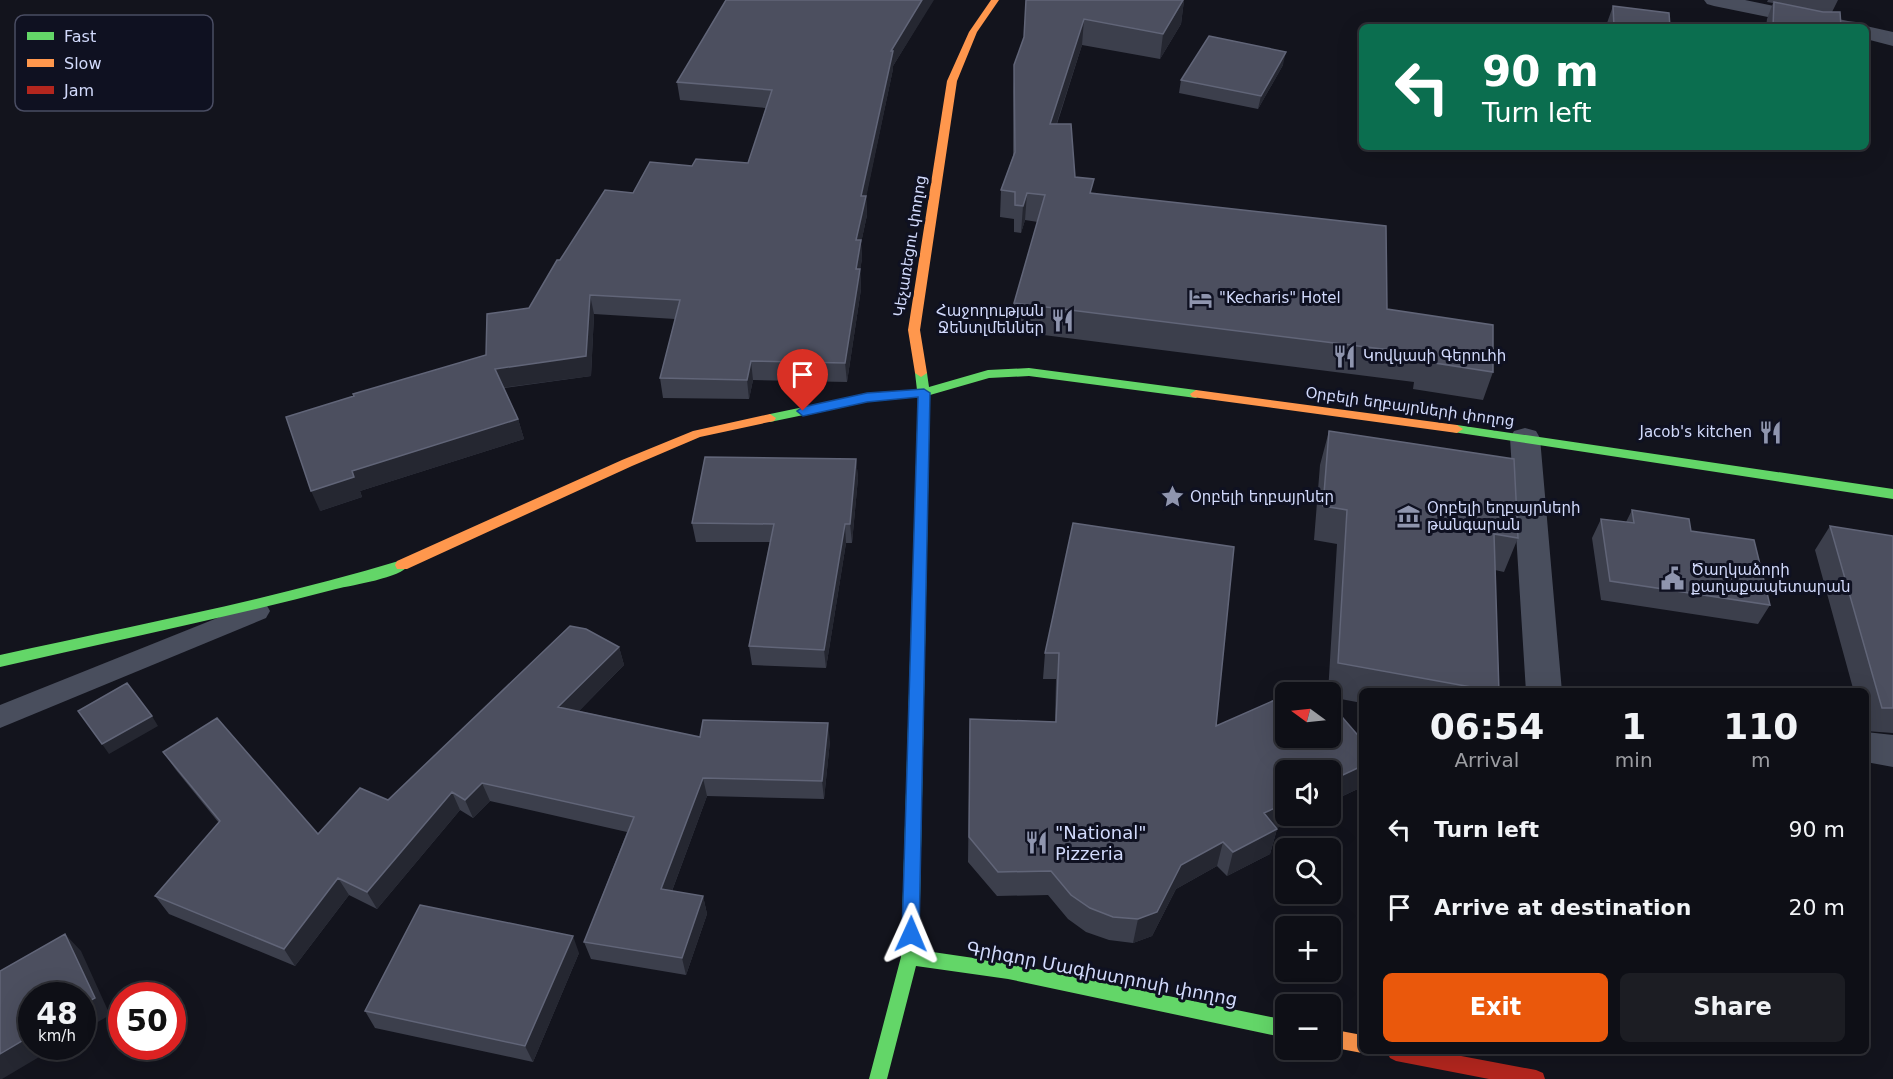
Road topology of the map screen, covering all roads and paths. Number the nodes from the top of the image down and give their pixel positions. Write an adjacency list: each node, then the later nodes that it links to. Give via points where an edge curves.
1 (995, 0): 6 (main road, Կեչառեցու փողոց, via 973,33 952,81 914,330)
2 (1714, 0): 3 (street)
3 (1833, 24)
4 (1869, 33): 5 (street)
5 (1893, 39)
6 (924, 393): 7 (main road, Օրբելի եղբայրների փողոց, via 988,374 1029,372); 9 (main road, Օրբելի եղբայրների փողոց, via 867,398 698,434 391,570); 15 (main road, Կեչառեցու փողոց)
7 (1525, 438): 8 (main road, Օրբելի եղբայրների փողոց); 11 (street)
8 (1893, 494)
9 (298, 594): 10 (main road, Օրբելի եղբայրների փողոց); 12 (lane)
10 (0, 661)
11 (1544, 688)
12 (0, 717)
13 (1869, 747): 14 (street)
14 (1893, 751)
15 (910, 957): 16 (main road, Գրիգոր Մագիստրոսի փողոց, via 1008,971); 20 (main road, Կեչառեցու փողոց)
16 (1275, 1027)
17 (1341, 1040): 18 (main road)
18 (1359, 1043)
19 (1406, 1054): 21 (main road)
20 (878, 1079)
21 (1536, 1079)

